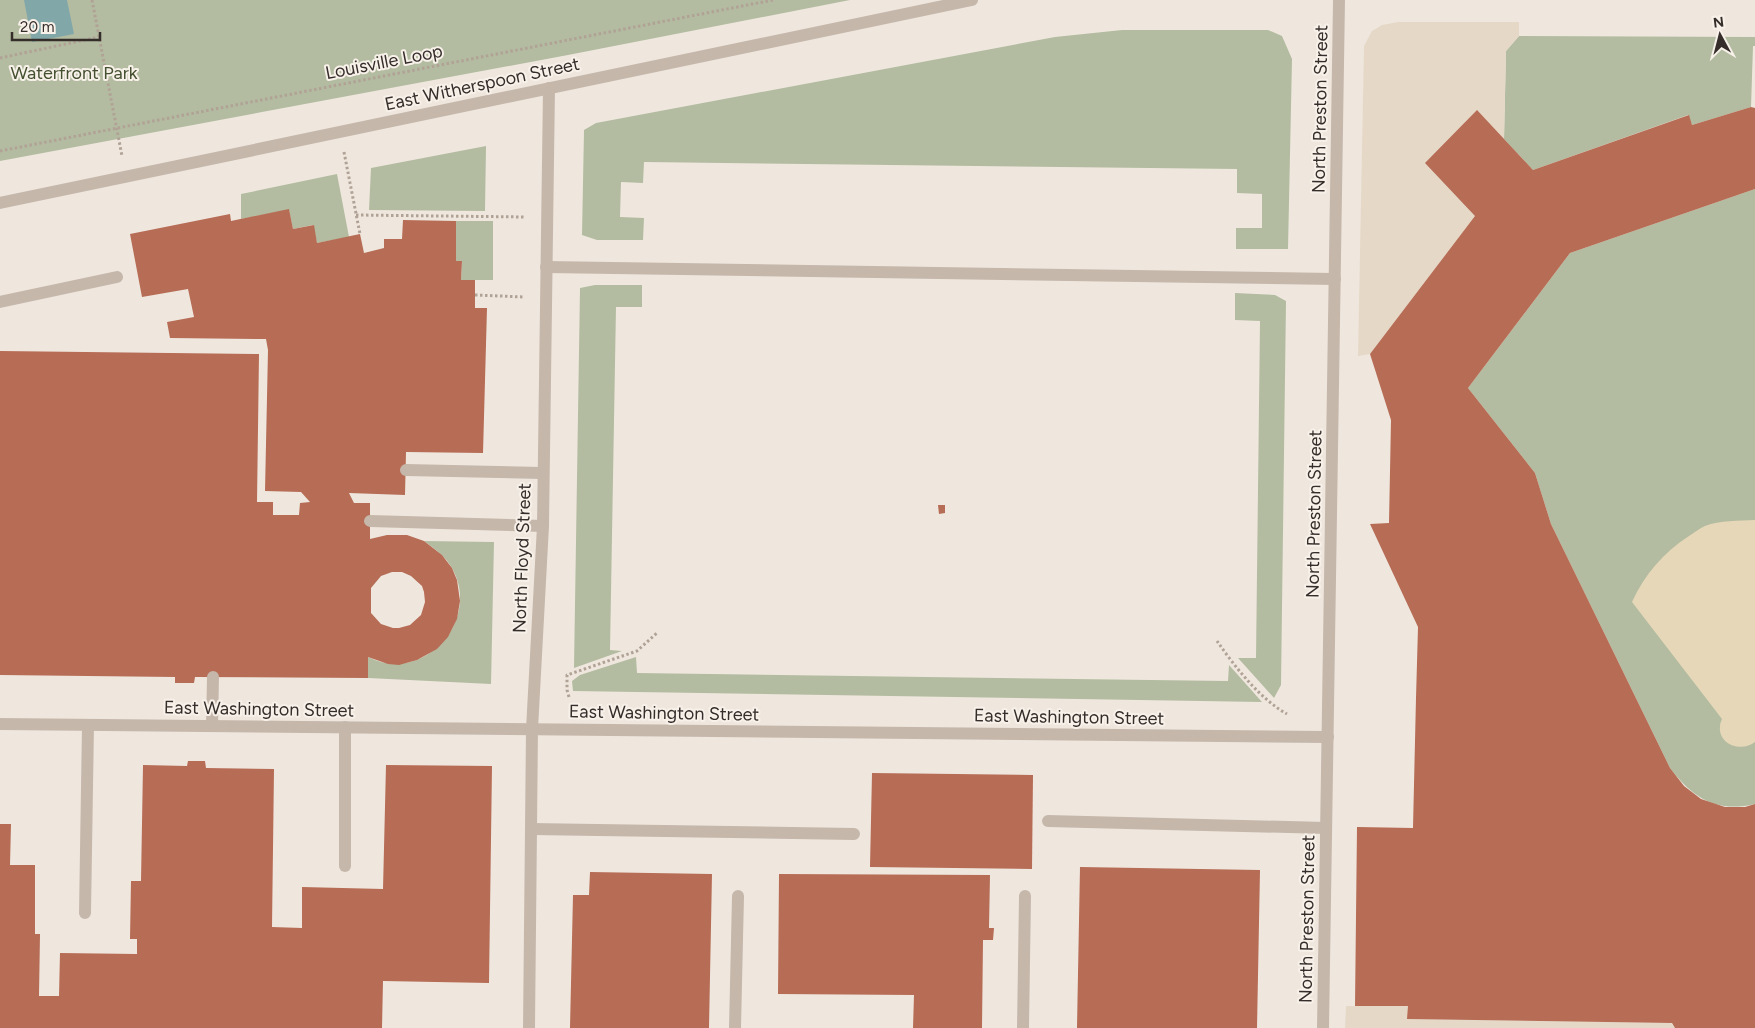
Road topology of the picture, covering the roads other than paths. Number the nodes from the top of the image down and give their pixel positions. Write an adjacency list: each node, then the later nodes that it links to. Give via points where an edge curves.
1 (972, 0): 3 (street, East Witherspoon Street)
2 (1340, 0): 7 (street, North Preston Street)
3 (549, 88): 4 (street, East Witherspoon Street); 5 (street, North Floyd Street)
4 (0, 202)
5 (546, 266): 7 (street); 10 (street, North Floyd Street)
6 (117, 277): 8 (street)
7 (1335, 279): 19 (street, North Preston Street)
8 (0, 302)
9 (406, 470): 10 (street)
10 (543, 473): 12 (street, North Floyd Street)
11 (370, 521): 12 (street)
12 (543, 526): 18 (street, North Floyd Street)
13 (213, 677): 16 (street)
14 (0, 724): 15 (street, East Washington Street)
15 (88, 725): 16 (street, East Washington Street); 27 (street)
16 (212, 726): 17 (street, East Washington Street)
17 (345, 728): 18 (street, East Washington Street); 24 (street)
18 (532, 729): 19 (street, East Washington Street); 22 (street, North Floyd Street)
19 (1328, 737): 21 (street, North Preston Street)
20 (1048, 821): 21 (street)
21 (1326, 828): 31 (street, North Preston Street)
22 (531, 829): 23 (street); 28 (street, North Floyd Street)
23 (854, 834)
24 (344, 866)
25 (738, 896): 29 (street)
26 (1025, 896): 30 (street)
27 (85, 913)
28 (529, 1028)
29 (735, 1028)
30 (1023, 1028)
31 (1323, 1028)

